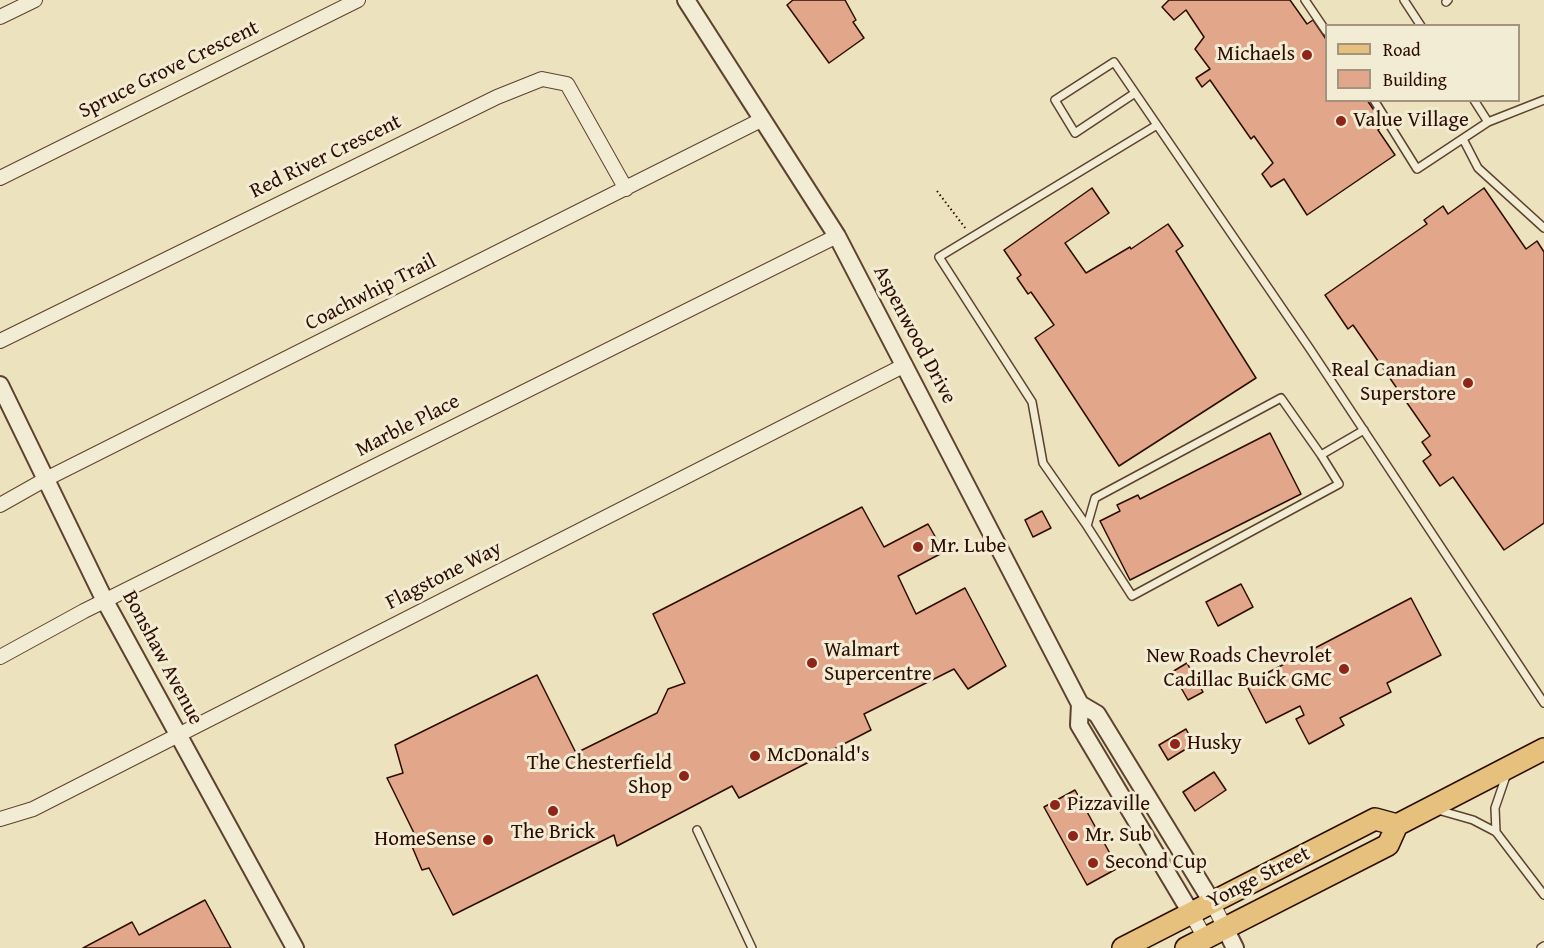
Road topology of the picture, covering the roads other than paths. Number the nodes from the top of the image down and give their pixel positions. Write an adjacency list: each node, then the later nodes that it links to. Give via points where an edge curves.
1 (34, 0): 6 (street)
2 (358, 0): 17 (street, Spruce Grove Crescent)
3 (686, 0): 13 (street, Aspenwood Drive)
4 (1305, 0): 8 (lane)
5 (1404, 0): 7 (lane)
6 (0, 17)
7 (1420, 24)
8 (1325, 30)
9 (1135, 93): 9 (lane, via 1075,133 1054,100 1114,62); 15 (lane)
10 (1544, 100): 14 (lane)
11 (1375, 102): 16 (lane, via 1417,169)
12 (1475, 102): 14 (lane)
13 (761, 120): 18 (street, Coachwhip Trail); 20 (street, Aspenwood Drive)
14 (1488, 122): 16 (lane)
15 (1157, 125): 24 (lane); 28 (lane, via 939,257 1032,402 1042,463)
16 (1462, 139): 19 (lane, via 1478,168)
17 (0, 178)
18 (626, 189): 21 (street, Red River Crescent, via 567,84 542,79 487,102); 26 (street, Coachwhip Trail)
19 (1544, 228)
20 (837, 236): 22 (street, Aspenwood Drive); 29 (street, Marble Place)
21 (0, 341)
22 (905, 365): 32 (street, Aspenwood Drive); 33 (street, Flagstone Way)
23 (0, 385): 26 (street, Bonshaw Avenue)
24 (1364, 430): 25 (lane); 31 (lane)
25 (1321, 455): 28 (lane, via 1281,398 1095,498); 28 (lane, via 1339,484 1131,596)
26 (46, 479): 27 (street, Coachwhip Trail); 29 (street, Bonshaw Avenue)
27 (0, 505)
28 (1087, 526)
29 (105, 601): 30 (street, Marble Place); 33 (street, Bonshaw Avenue)
30 (0, 657)
31 (1544, 703)
32 (1080, 704): 42 (street, Aspenwood Drive, via 1097,714); 43 (street, Aspenwood Drive, via 1079,725)
33 (178, 735): 37 (street, Flagstone Way, via 33,809); 46 (street, Bonshaw Avenue)
34 (1544, 749): 35 (main road, Yonge Street)
35 (1509, 767): 36 (main road, Yonge Street); 40 (lane, via 1495,808)
36 (1431, 808): 38 (main road, Yonge Street); 40 (lane, via 1473,820)
37 (0, 819)
38 (1397, 825): 42 (main road, Yonge Street, via 1375,819); 44 (main road, Yonge Street, via 1388,845)
39 (697, 830): 47 (lane)
40 (1496, 832): 41 (lane)
41 (1544, 895)
42 (1212, 902): 43 (main road, Yonge Street); 44 (street)
43 (1191, 913): 45 (street); 48 (main road, Yonge Street)
44 (1225, 928): 45 (main road, Yonge Street); 50 (street)
45 (1208, 943): 49 (main road, Yonge Street)
46 (295, 948)
47 (752, 948)
48 (1123, 948)
49 (1186, 948)
50 (1235, 948)

